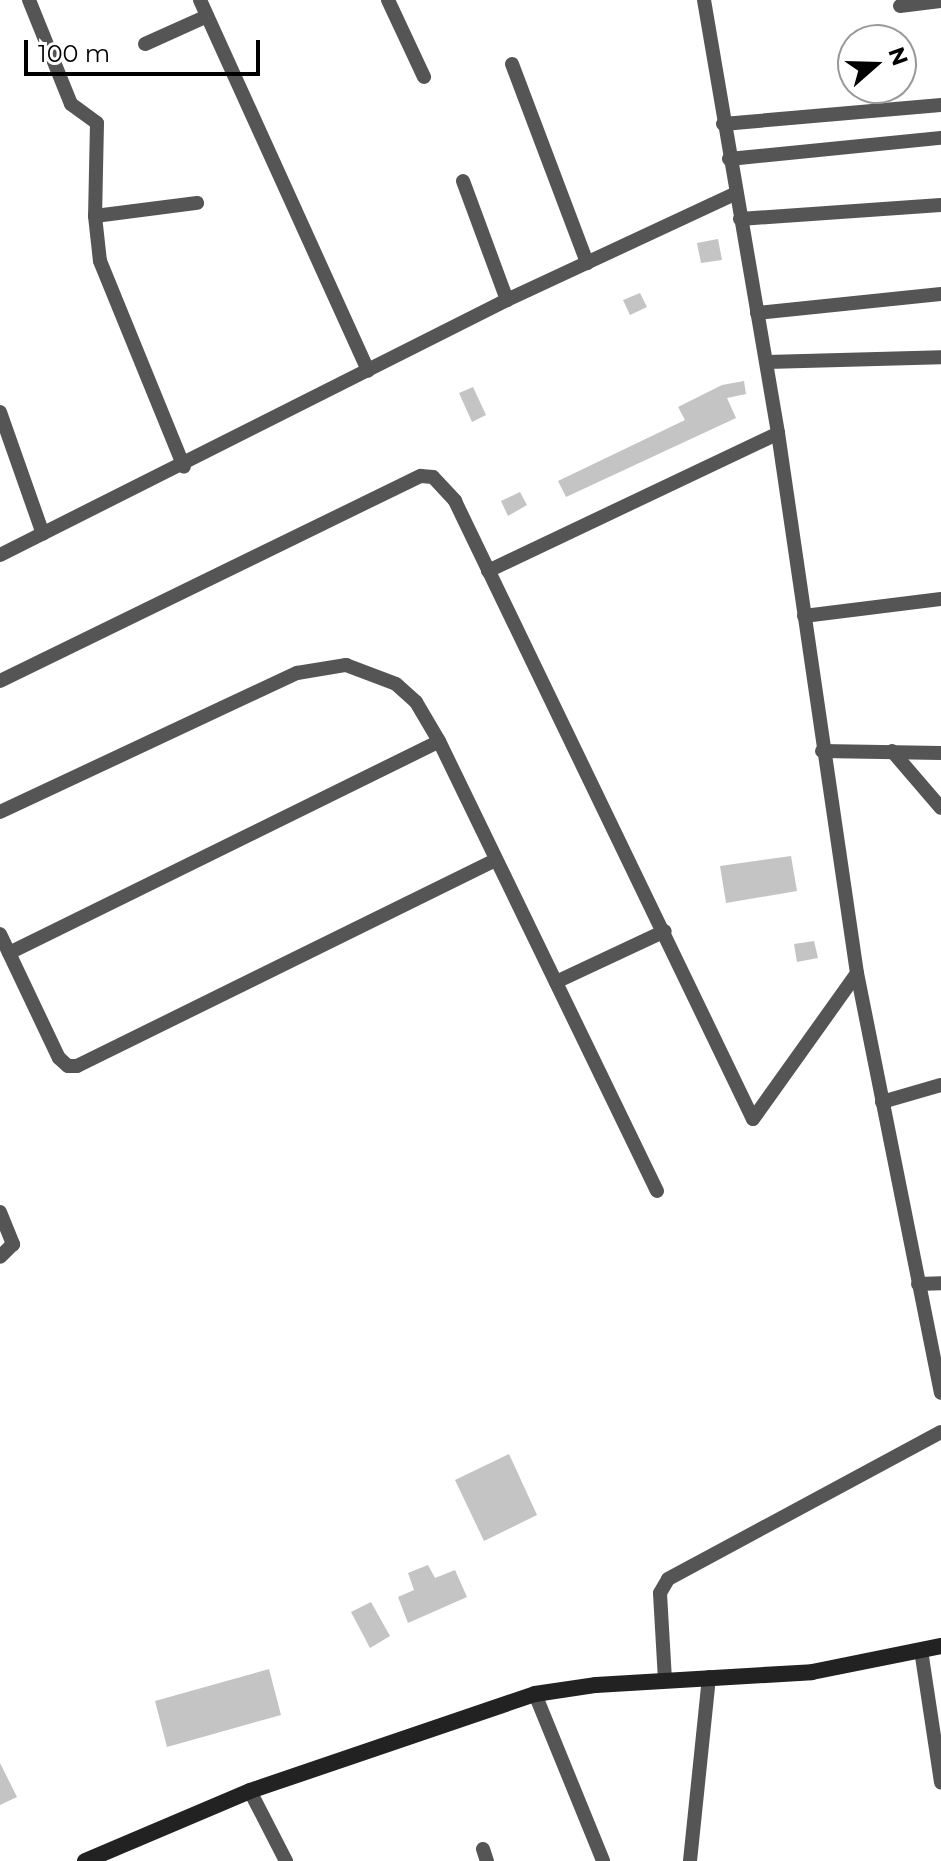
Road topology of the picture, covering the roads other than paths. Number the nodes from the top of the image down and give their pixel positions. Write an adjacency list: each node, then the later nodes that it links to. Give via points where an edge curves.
1 (29, 0): 19 (street, via 71,104 97,123)
2 (200, 0): 7 (street)
3 (388, 0): 10 (street)
4 (704, 0): 12 (street)
5 (941, 1): 6 (street)
6 (900, 6)
7 (207, 16): 8 (street); 27 (street)
8 (145, 44)
9 (512, 64): 21 (street)
10 (424, 77)
11 (941, 105): 12 (street)
12 (723, 124): 14 (street)
13 (941, 138): 14 (street)
14 (729, 159): 16 (street)
15 (463, 181): 23 (street)
16 (736, 193): 20 (street); 21 (street)
17 (197, 203): 19 (street)
18 (941, 205): 20 (street)
19 (95, 216): 30 (street, via 110,289)
20 (740, 219): 24 (street)
21 (587, 263): 23 (street)
22 (941, 294): 24 (street)
23 (507, 300): 27 (street)
24 (757, 313): 26 (street)
25 (941, 357): 26 (street)
26 (767, 362): 29 (street)
27 (368, 371): 30 (street)
28 (0, 412): 31 (street)
29 (778, 433): 33 (street); 35 (street)
30 (184, 467): 31 (street)
31 (43, 534): 32 (street)
32 (0, 555)
33 (488, 571): 36 (street, via 443,484 421,476); 44 (street)
34 (941, 599): 35 (street)
35 (804, 616): 38 (street)
36 (0, 681)
37 (439, 741): 42 (street, via 416,702 396,684 346,665 320,667 297,673); 43 (street); 46 (street)
38 (822, 751): 39 (street); 47 (street)
39 (892, 751): 40 (street); 41 (street)
40 (941, 753)
41 (941, 808)
42 (0, 812)
43 (496, 860): 46 (street, via 77,1066 59,1058); 48 (street)
44 (665, 931): 47 (street, via 753,1119); 48 (street)
45 (0, 934): 46 (street)
46 (9, 953)
47 (857, 973): 50 (street)
48 (556, 982): 51 (street)
49 (941, 1085): 50 (street)
50 (882, 1102): 55 (street)
51 (657, 1191)
52 (0, 1212): 53 (street, via 13,1244)
53 (0, 1257)
54 (941, 1283): 55 (street)
55 (918, 1284): 56 (street)
56 (941, 1393)
57 (941, 1432): 61 (street, via 668,1579 660,1593)
58 (941, 1646): 59 (street)
59 (921, 1650): 60 (street, via 812,1672); 63 (street)
60 (709, 1677): 61 (street); 68 (street)
61 (665, 1680): 62 (street)
62 (535, 1694): 64 (street); 67 (street)
63 (941, 1783)
64 (250, 1791): 65 (street); 66 (street)
65 (87, 1861)
66 (286, 1861)
67 (603, 1861)
68 (690, 1861)

